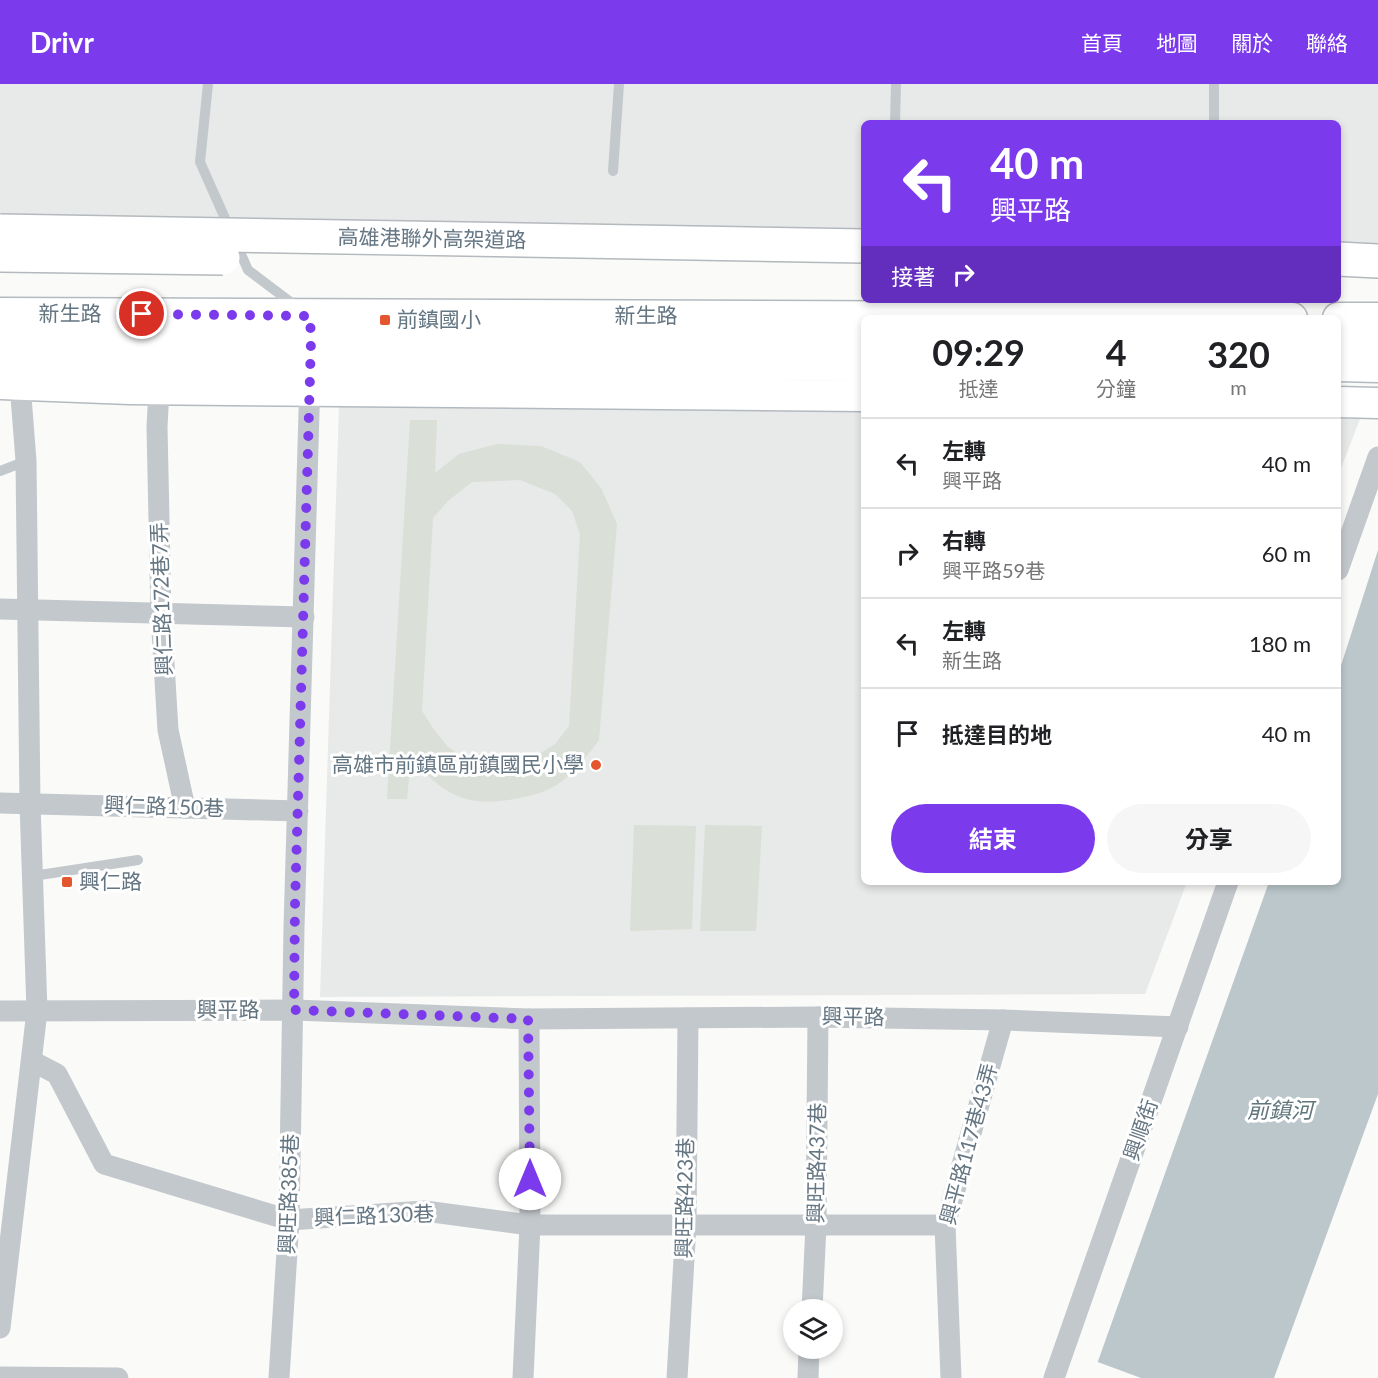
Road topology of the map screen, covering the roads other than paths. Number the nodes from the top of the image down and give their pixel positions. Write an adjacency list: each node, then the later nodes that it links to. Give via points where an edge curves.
1 (208, 84): 23 (lane, via 200,162 248,270)
2 (619, 84): 7 (lane)
3 (896, 84): 5 (lane)
4 (1214, 84): 6 (lane)
5 (894, 120)
6 (1214, 120)
7 (613, 171)
8 (0, 231): 9 (highway, 高雄港聯外高架道路, bridge)
9 (861, 246)
10 (0, 255): 13 (highway, 高雄港聯外高架道路, bridge)
11 (1341, 259): 12 (highway)
12 (1378, 261)
13 (861, 266)
14 (1341, 277): 15 (highway)
15 (1378, 278)
16 (1341, 318): 17 (street)
17 (1378, 318)
18 (861, 333): 23 (street, 新生路)
19 (861, 342): 23 (street, 新生路)
20 (1341, 343): 21 (street)
21 (1378, 343)
22 (8, 348): 23 (street, 新生路); 27 (street, 新生路); 32 (street)
23 (310, 353): 24 (street, 新生路); 27 (street, 新生路); 28 (street, 新生路); 38 (street, 興旺路385巷)
24 (861, 366)
25 (1341, 366): 26 (street)
26 (1378, 367)
27 (159, 389): 37 (street, 興仁路172巷7弄)
28 (861, 396)
29 (1341, 402): 30 (street)
30 (1378, 403)
31 (1378, 457): 34 (street)
32 (26, 461): 33 (lane); 36 (street)
33 (0, 471)
34 (1341, 562)
35 (0, 609): 36 (street)
36 (28, 610): 37 (street); 40 (street)
37 (161, 614): 38 (street); 41 (street, 興仁路172巷7弄, via 168,730)
38 (304, 616): 42 (street, 興旺路385巷)
39 (0, 803): 40 (street, 興仁路150巷)
40 (30, 804): 41 (street, 興仁路150巷); 44 (street)
41 (185, 808): 42 (street, 興仁路150巷)
42 (298, 811): 46 (street, 興旺路385巷)
43 (138, 860): 44 (lane)
44 (33, 876): 48 (street)
45 (1227, 885): 53 (street, 興順街)
46 (294, 1010): 48 (street, 興平路); 51 (street, 興平路); 56 (street, 興旺路385巷)
47 (0, 1011): 48 (street, 興平路)
48 (37, 1011): 54 (street)
49 (818, 1017): 50 (street, 興平路); 52 (street, 興平路); 59 (street, 興旺路437巷)
50 (688, 1018): 51 (street, 興平路); 58 (street, 興旺路423巷)
51 (528, 1019): 57 (street)
52 (1003, 1020): 53 (street, 興平路); 60 (street, 興平路117巷43弄)
53 (1178, 1027): 71 (street, 興順街)
54 (32, 1061): 55 (street); 56 (street, via 57,1074 104,1164)
55 (7, 1213): 62 (street)
56 (289, 1220): 57 (street, 興仁路130巷, via 425,1211); 66 (street, 興旺路385巷)
57 (530, 1225): 58 (street, 興仁路130巷); 67 (street)
58 (686, 1225): 59 (street, 興仁路130巷); 68 (street, 興旺路423巷)
59 (816, 1225): 60 (street, 興仁路130巷); 61 (street, 興旺路437巷)
60 (945, 1225): 70 (street, 興平路117巷43弄)
61 (813, 1299)
62 (0, 1328)
63 (809, 1359): 69 (street)
64 (0, 1377): 65 (street)
65 (118, 1378)
66 (279, 1378)
67 (523, 1378)
68 (677, 1378)
69 (808, 1378)
70 (951, 1378)
71 (1054, 1378)

